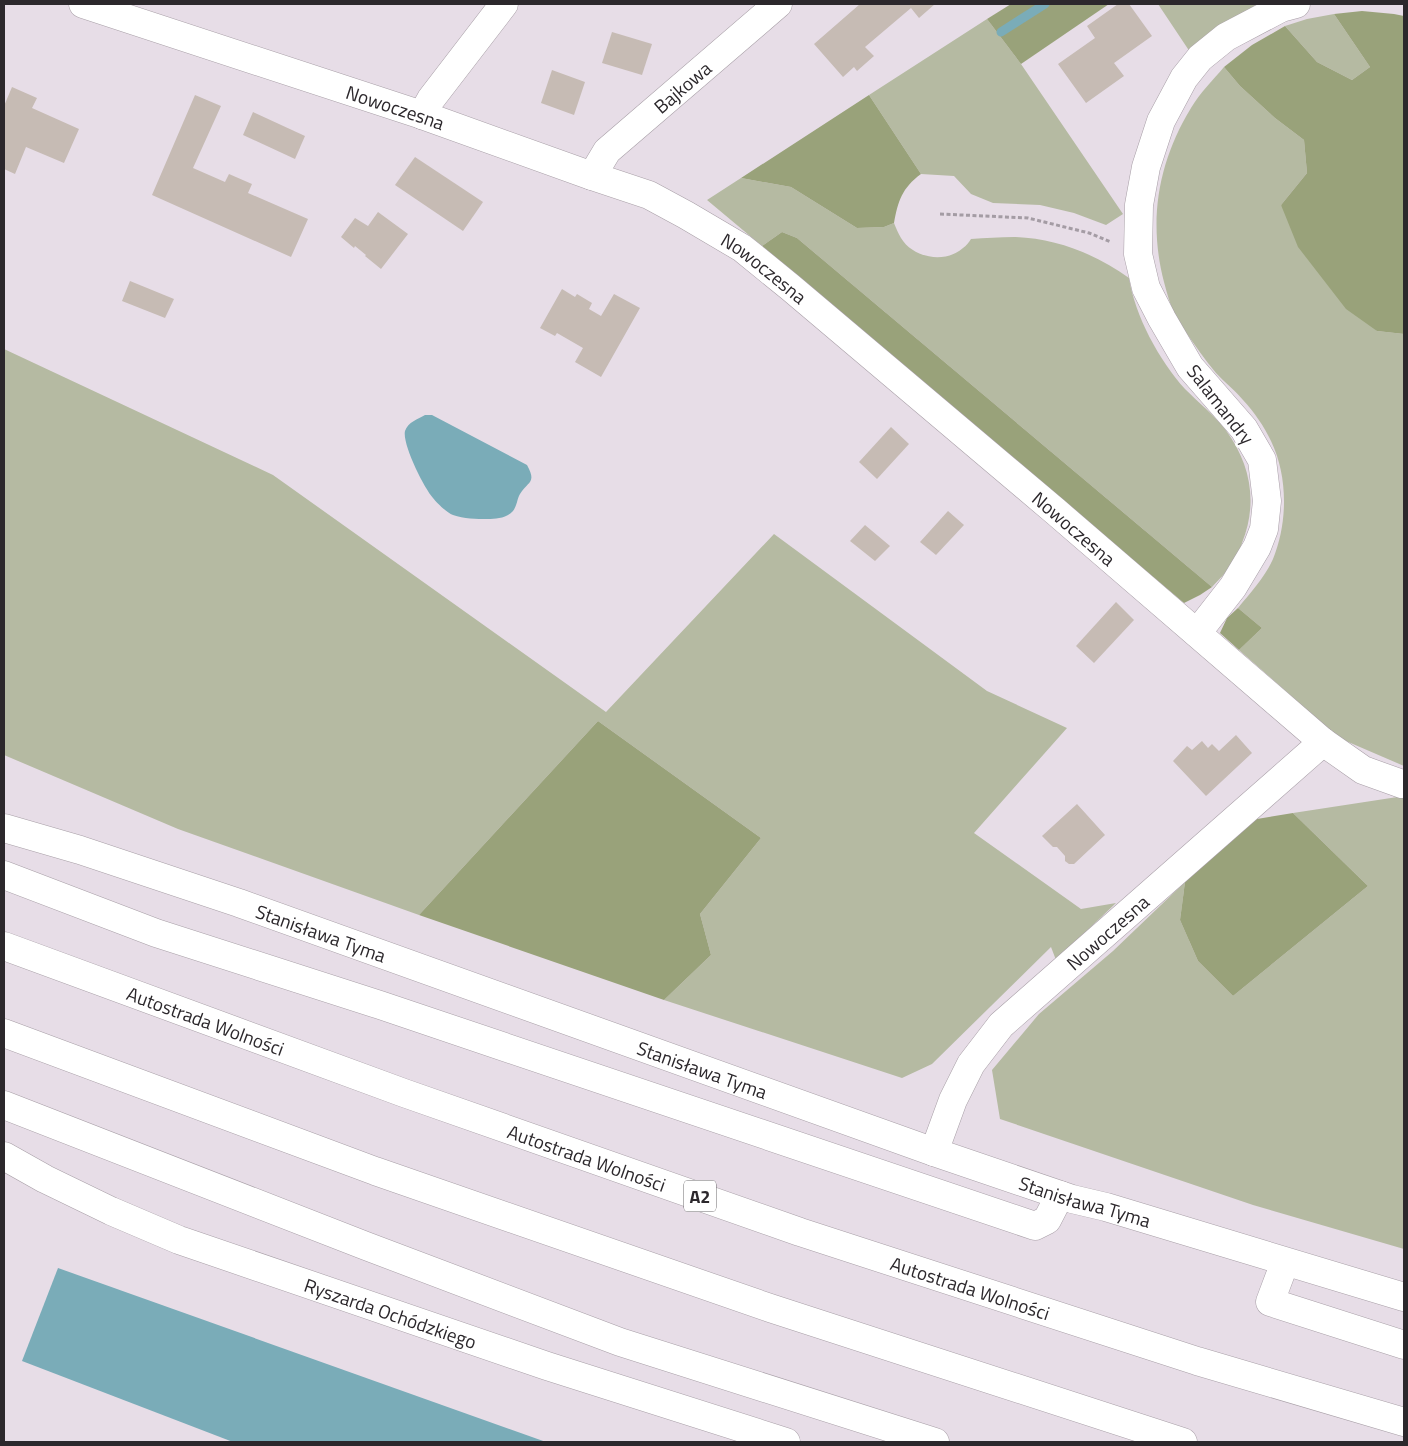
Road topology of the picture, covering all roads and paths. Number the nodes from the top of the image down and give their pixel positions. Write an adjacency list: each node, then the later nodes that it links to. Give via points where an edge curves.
1 (83, 4): 5 (main road, Nowoczesna)
2 (504, 4): 5 (main road, via 431,98)
3 (778, 4): 6 (main road, Bajkowa, via 607,151)
4 (1296, 4): 8 (main road, Salamandry, via 1281,8 1226,37 1200,58 1184,78 1161,121 1146,167 1140,204)
5 (422, 115): 6 (main road, Nowoczesna)
6 (592, 176): 9 (main road, Nowoczesna, via 649,195 742,248)
7 (940, 214): 8 (path, via 1028,218 1089,233)
8 (1138, 254): 9 (main road, Salamandry, via 1146,288 1190,367 1244,429 1262,460 1267,502 1264,529 1233,587)
9 (1197, 633): 10 (main road, Nowoczesna)
10 (1323, 742): 11 (main road, Nowoczesna, via 1363,770); 17 (main road, Nowoczesna, via 1001,1025 971,1064 952,1100)
11 (1402, 784)
12 (4, 828): 17 (main road, Stanisława Tyma, via 239,903)
13 (4, 875): 19 (main road, via 156,933 380,1005 1035,1226 1047,1220)
14 (4, 946): 23 (main road, Autostrada Wolności / A2, via 404,1093 800,1232 1196,1360)
15 (4, 1034): 26 (main road, via 375,1172 770,1308)
16 (4, 1105): 25 (main road, via 620,1342)
17 (934, 1152): 19 (main road, Stanisława Tyma)
18 (4, 1156): 24 (main road, Ryszarda Ochódzkiego, via 111,1212 179,1240)
19 (1060, 1195): 20 (main road, Stanisława Tyma)
20 (1285, 1262): 21 (main road, Stanisława Tyma); 22 (main road, via 1270,1302)
21 (1404, 1297)
22 (1404, 1345)
23 (1404, 1422)
24 (771, 1440)
25 (935, 1442)
26 (1183, 1442)

